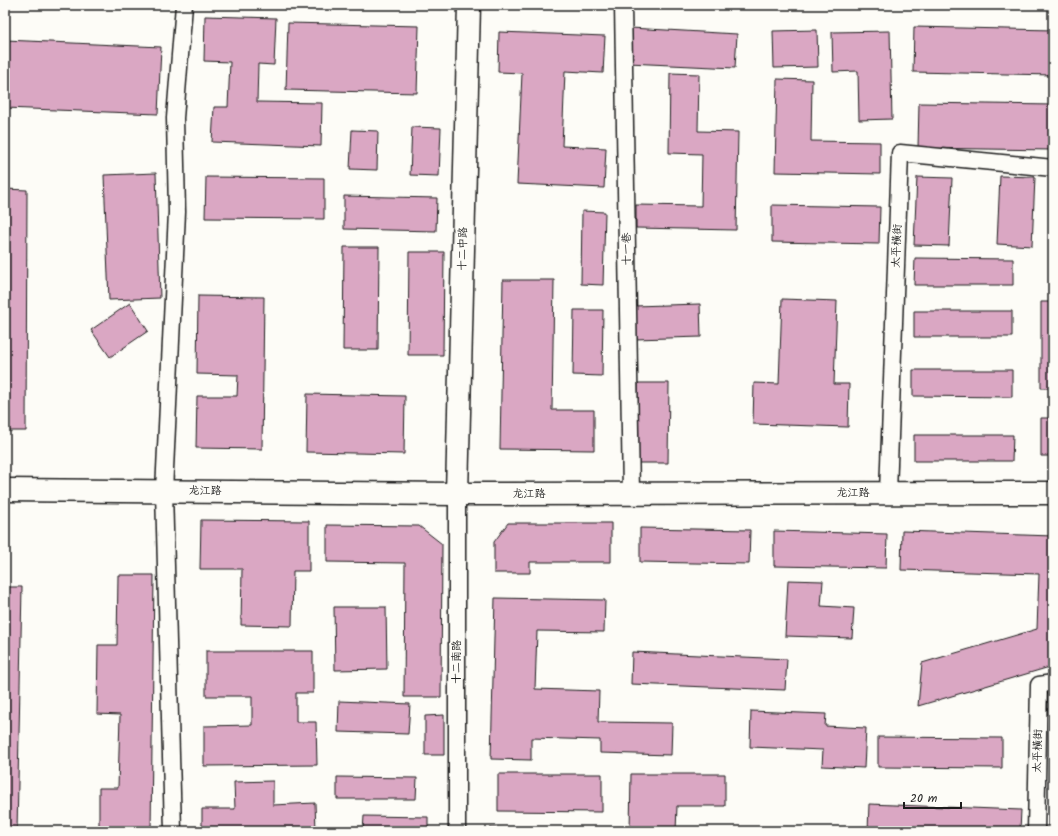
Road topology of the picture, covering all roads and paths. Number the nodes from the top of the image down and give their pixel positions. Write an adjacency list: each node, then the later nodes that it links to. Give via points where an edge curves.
1 (184, 5): 6 (street, via 175,118 177,212)
2 (469, 5): 10 (street, 十二中路)
3 (624, 5): 7 (street, 十一巷)
4 (1053, 168): 8 (street, 太平横街, via 900,153)
5 (5, 490): 6 (street, 龙江路)
6 (164, 491): 10 (street, 龙江路); 12 (street)
7 (631, 493): 8 (street, 龙江路); 10 (street, 龙江路)
8 (888, 493): 9 (street, 龙江路)
9 (1053, 493)
10 (457, 494): 13 (street, 十二南路)
11 (1053, 683): 14 (street, 太平横街, via 1039,685)
12 (172, 831)
13 (457, 831)
14 (1036, 831)

